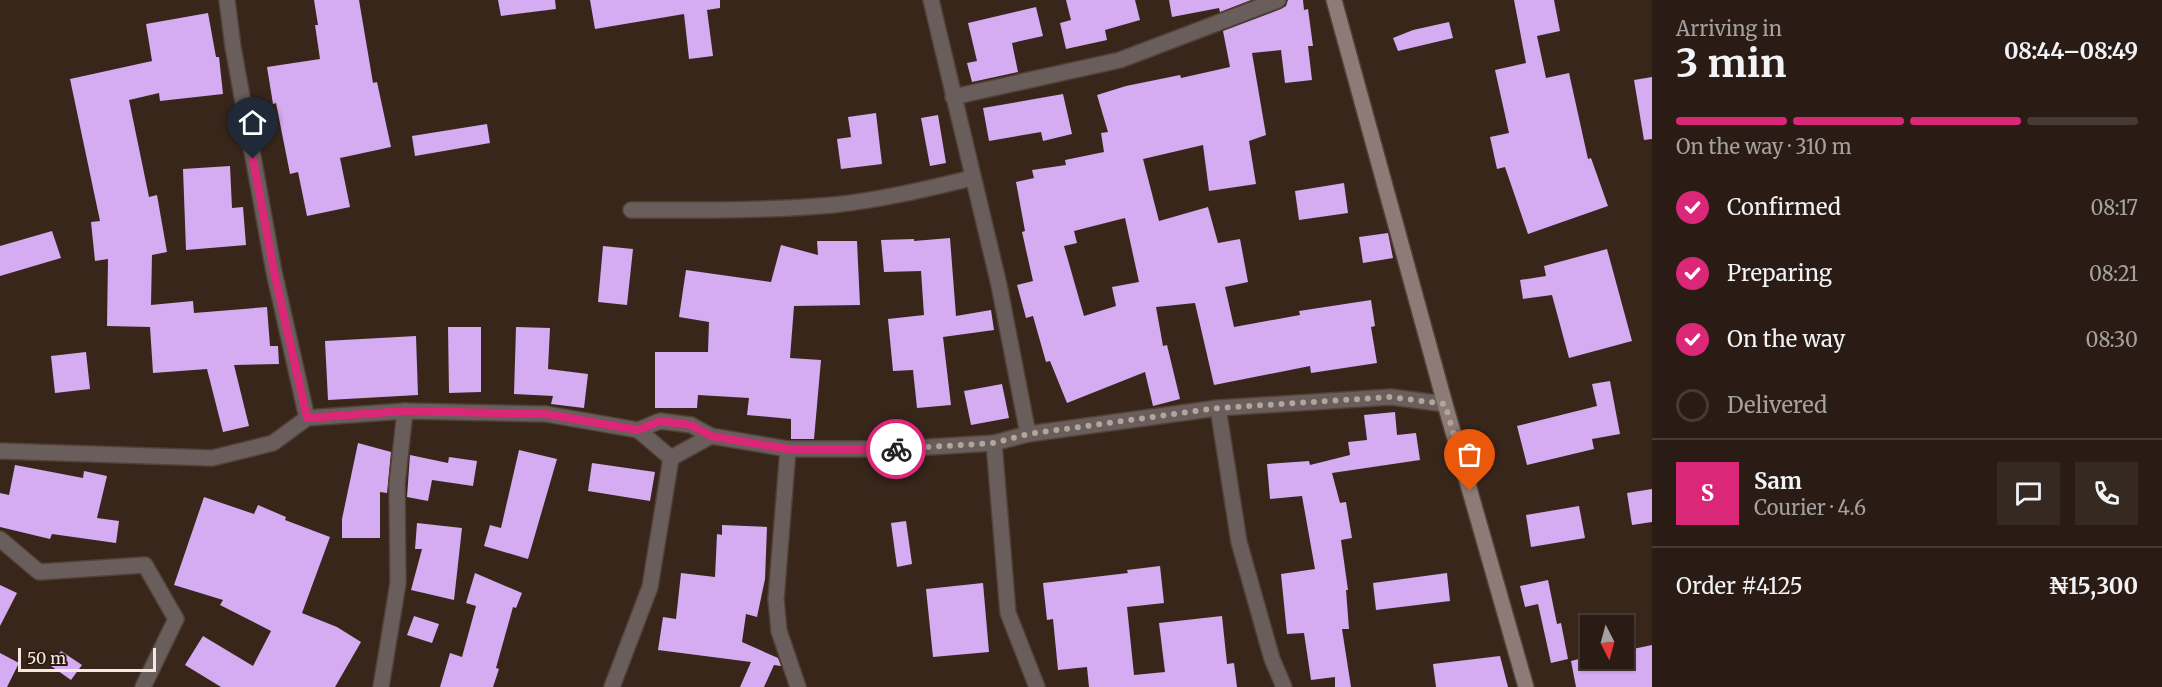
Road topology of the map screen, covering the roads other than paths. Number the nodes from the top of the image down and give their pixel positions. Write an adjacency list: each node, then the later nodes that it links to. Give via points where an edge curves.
1 (227, 0): 11 (street, via 274,272)
2 (931, 0): 5 (street)
3 (1278, 0): 5 (street, via 1120,60)
4 (1331, 3): 8 (street)
5 (953, 97): 6 (street)
6 (972, 178): 7 (street, via 835,205 745,211); 13 (street, via 999,285)
7 (631, 210)
8 (1445, 404): 9 (street, via 1391,397); 26 (street)
9 (1218, 408): 13 (street); 25 (street, via 1239,542 1272,659)
10 (405, 411): 11 (street); 12 (street, via 546,414); 21 (street, via 397,484 398,583)
11 (307, 418): 17 (street, via 273,443 212,458)
12 (638, 430): 14 (street, via 660,421 691,425); 18 (street)
13 (1028, 434): 15 (street)
14 (711, 436): 16 (street); 18 (street)
15 (994, 443): 16 (street, via 897,449); 24 (street, via 1008,613)
16 (788, 449): 23 (street, via 776,599 779,631)
17 (0, 451)
18 (671, 458): 22 (street, via 650,587)
19 (0, 539): 20 (street, via 39,572 145,565 176,619)
20 (143, 687)
21 (381, 687)
22 (612, 687)
23 (798, 687)
24 (1037, 687)
25 (1284, 687)
26 (1526, 687)

